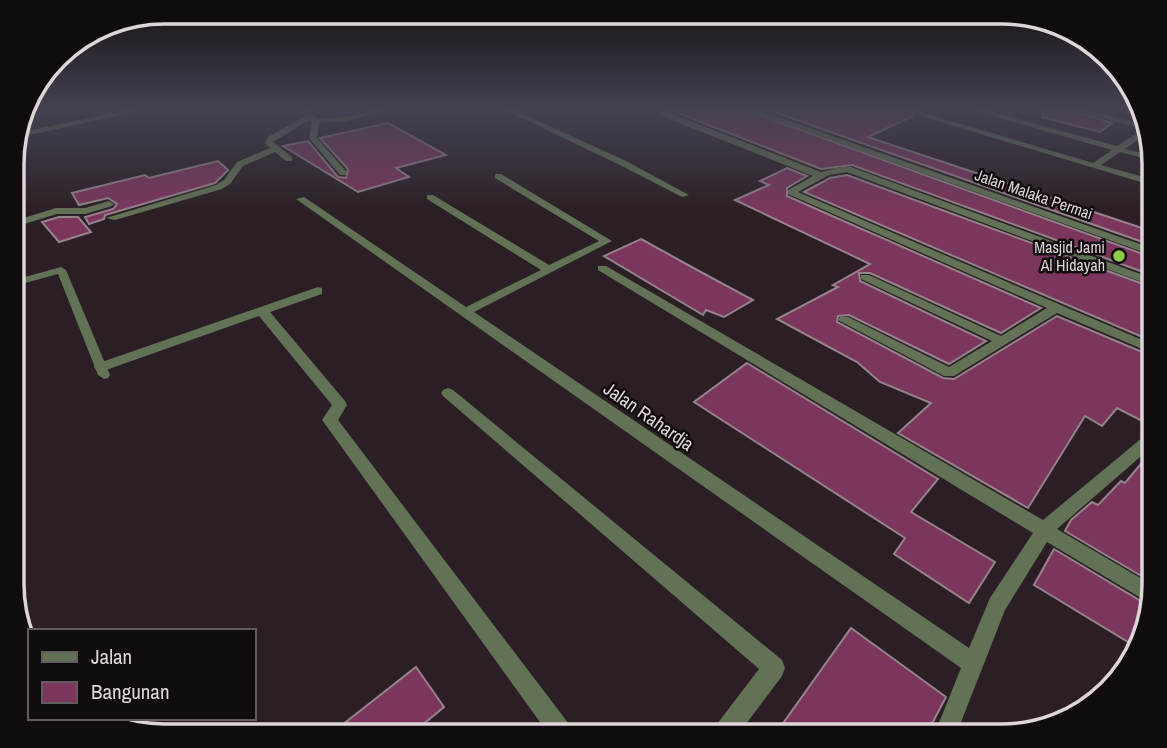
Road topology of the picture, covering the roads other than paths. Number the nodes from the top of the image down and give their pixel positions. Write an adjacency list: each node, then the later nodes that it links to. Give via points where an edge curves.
1 (269, 143): 9 (street)
2 (317, 143): 14 (street)
3 (580, 143): 18 (lane)
4 (737, 143): 16 (street)
5 (844, 143): 24 (street, Jalan Malaka Permai)
6 (1016, 143): 13 (street)
7 (1096, 143): 10 (street)
8 (1126, 143): 10 (street)
9 (275, 149): 12 (street); 22 (street, via 240,164 219,187)
10 (1118, 149): 11 (street); 13 (street)
11 (1142, 156)
12 (289, 159)
13 (1094, 166): 17 (street)
14 (343, 173)
15 (498, 176): 26 (street, via 607,241)
16 (821, 176): 28 (street, via 851,170); 31 (street, via 791,192)
17 (1142, 180)
18 (685, 195)
19 (430, 197): 26 (street)
20 (302, 199): 33 (street, Jalan Rahardja)
21 (109, 204): 23 (street)
22 (111, 218)
23 (24, 221)
24 (1142, 249)
25 (603, 268): 40 (street)
26 (549, 270): 33 (street)
27 (864, 277): 35 (street)
28 (1142, 279)
29 (24, 280): 37 (lane, via 61,270)
30 (318, 291): 32 (street)
31 (1056, 308): 35 (street); 36 (street)
32 (262, 311): 37 (street); 45 (street, via 340,405 330,420)
33 (465, 312): 42 (street, Jalan Rahardja)
34 (844, 320): 35 (street, via 949,373)
35 (1002, 341)
36 (1142, 345)
37 (102, 371)
38 (448, 393): 43 (street, via 774,668)
39 (1142, 447): 40 (street)
40 (1045, 529): 41 (street); 42 (street, via 997,605)
41 (1142, 589)
42 (974, 664): 44 (street)
43 (732, 723)
44 (950, 723)
45 (555, 724)

